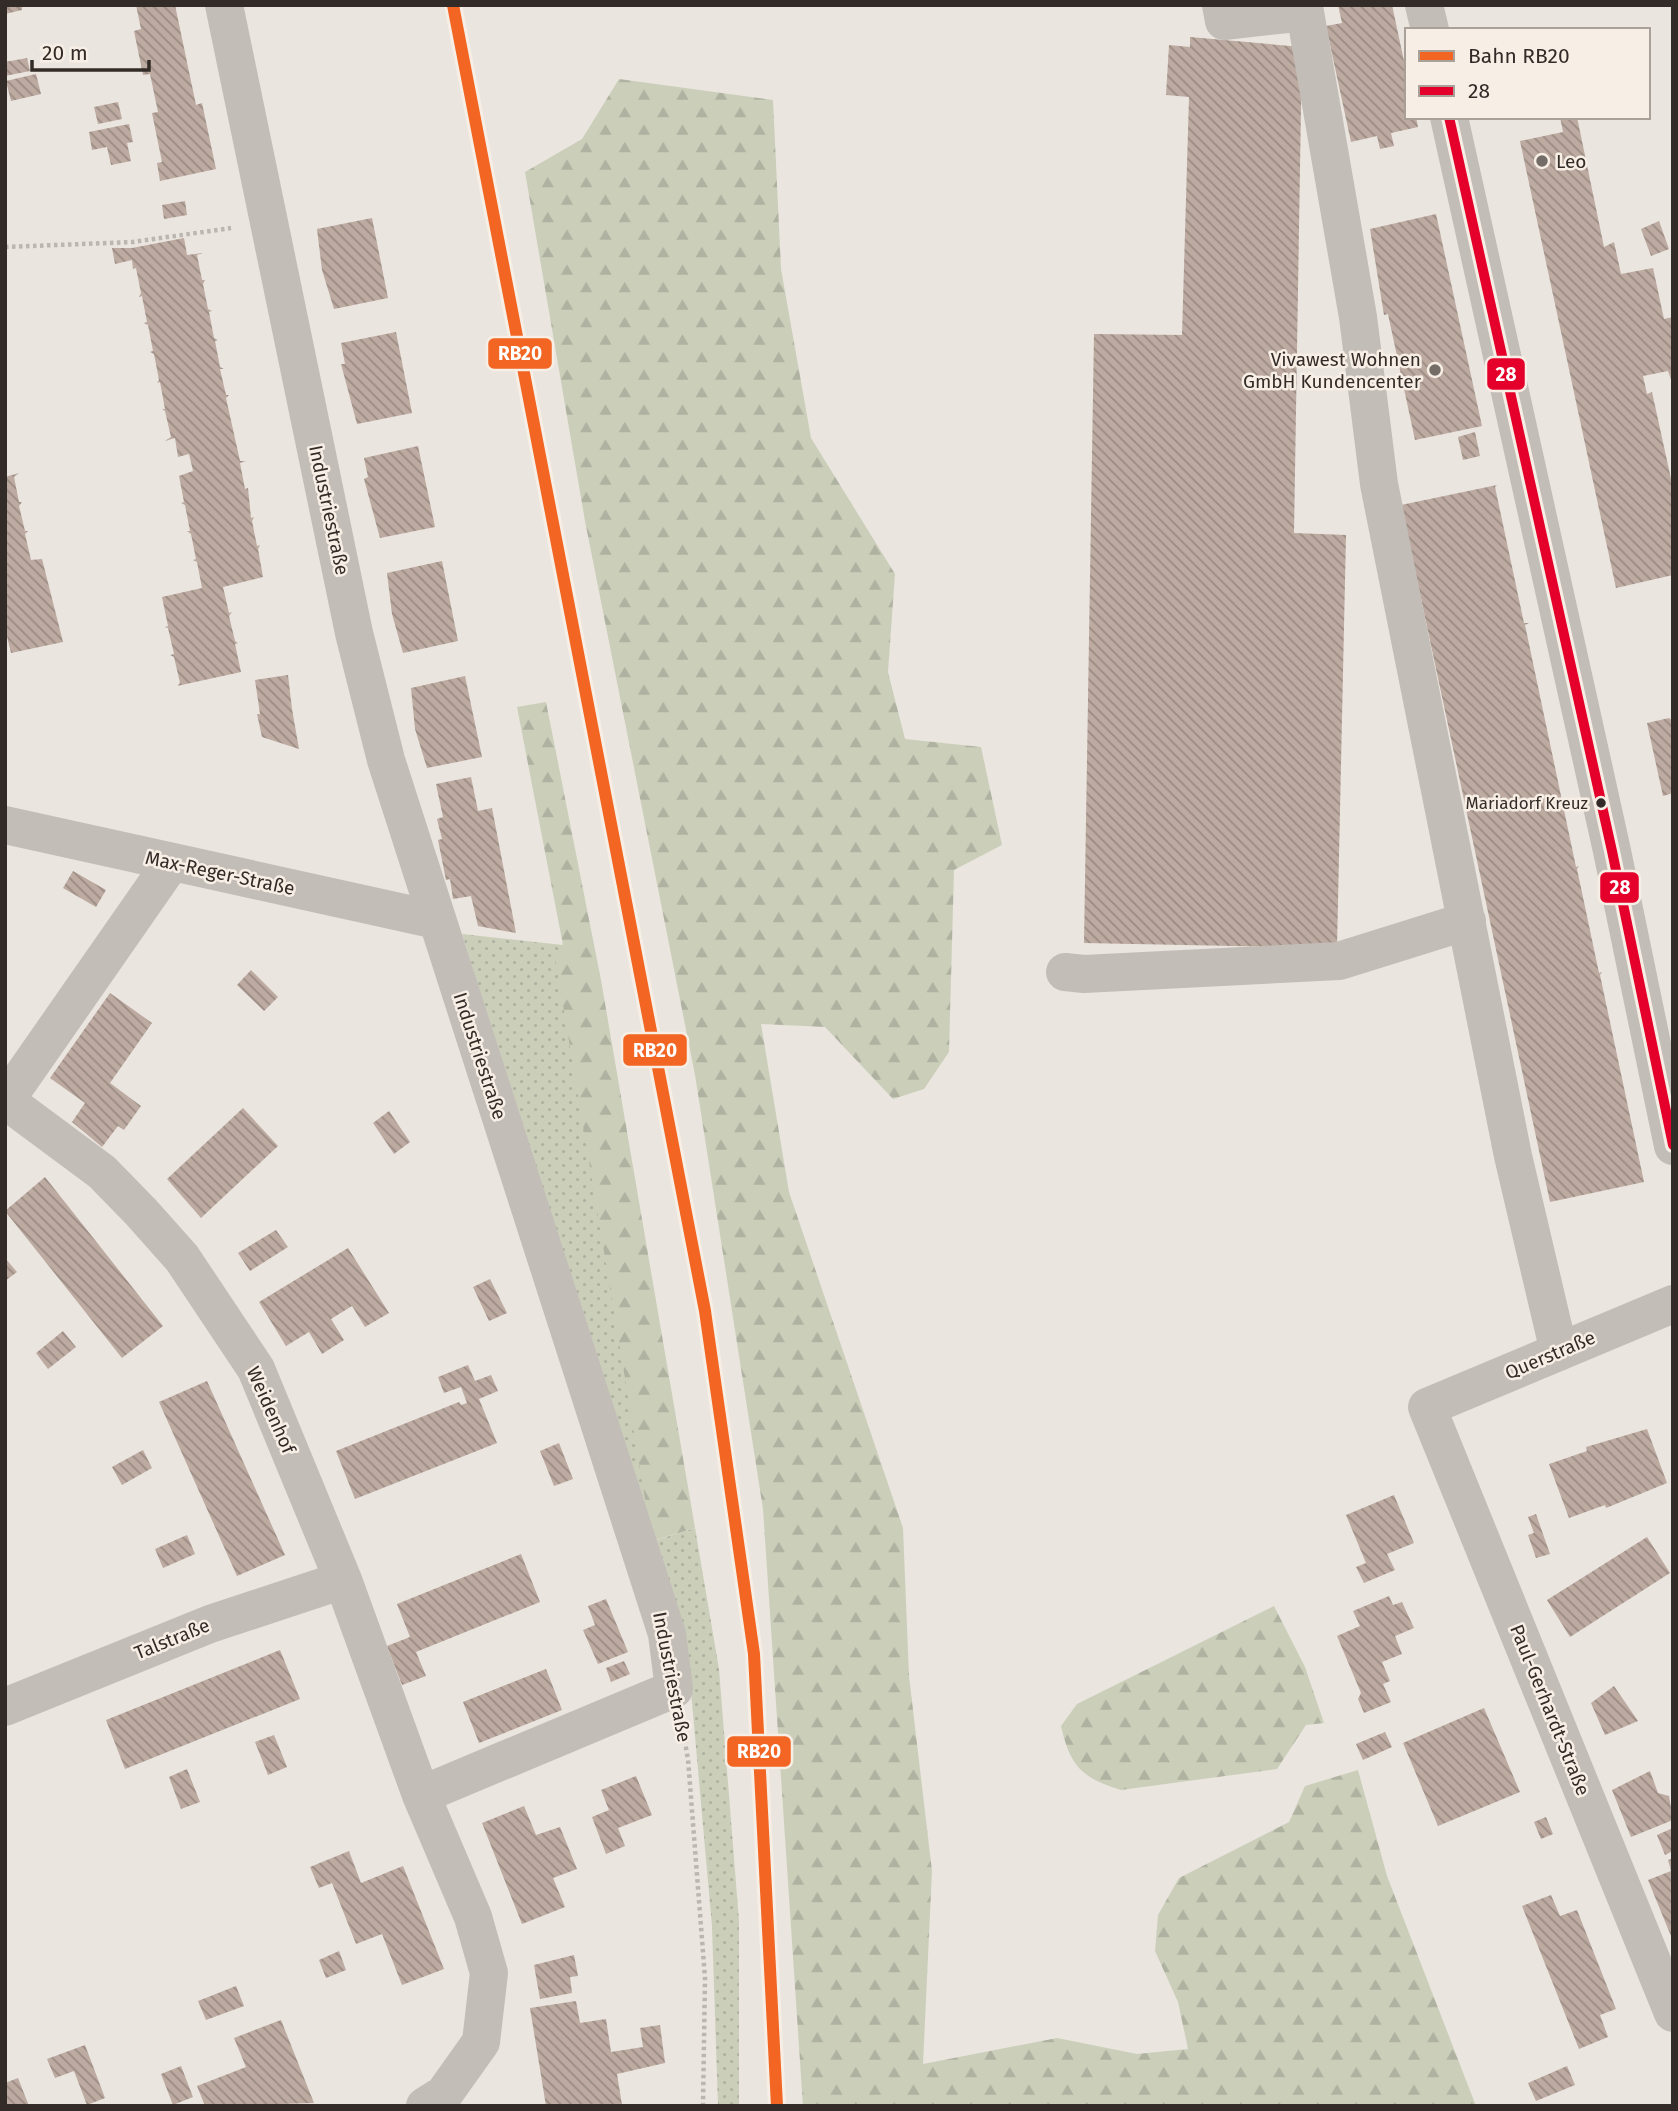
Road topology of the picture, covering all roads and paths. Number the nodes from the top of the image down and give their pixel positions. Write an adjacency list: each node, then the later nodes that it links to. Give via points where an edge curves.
1 (224, 5): 6 (street, Industriestraße)
2 (1220, 5): 11 (street, via 1224,21 1305,12 1358,317 1379,484)
3 (1424, 5): 4 (street)
4 (1430, 28)
5 (1449, 119): 14 (street)
6 (271, 222): 7 (path, via 133,242); 10 (street, Industriestraße, via 354,633 386,760)
7 (5, 247)
8 (5, 825): 9 (street, Max-Reger-Straße)
9 (172, 863): 10 (street, Max-Reger-Straße); 13 (street, Weidenhof)
10 (436, 920): 19 (street, Industriestraße, via 667,1634)
11 (1467, 921): 12 (street, via 1339,961); 16 (street, via 1513,1156)
12 (1065, 972)
13 (6, 1100): 18 (street, Weidenhof, via 102,1172 182,1258 256,1368)
14 (1673, 1146)
15 (1673, 1304): 16 (street, Querstraße)
16 (1559, 1352): 17 (street, Querstraße)
17 (1427, 1407): 22 (street, Paul-Gerhardt-Straße)
18 (343, 1580): 20 (street, Talstraße, via 210,1624); 21 (street, Weidenhof)
19 (674, 1689): 21 (street); 24 (path, Industriestraße, via 688,1759 705,1978)
20 (5, 1707)
21 (421, 1795): 23 (street, Weidenhof, via 473,1917 489,1973 481,2042 443,2094)
22 (1673, 2013)
23 (425, 2106)
24 (703, 2106)

